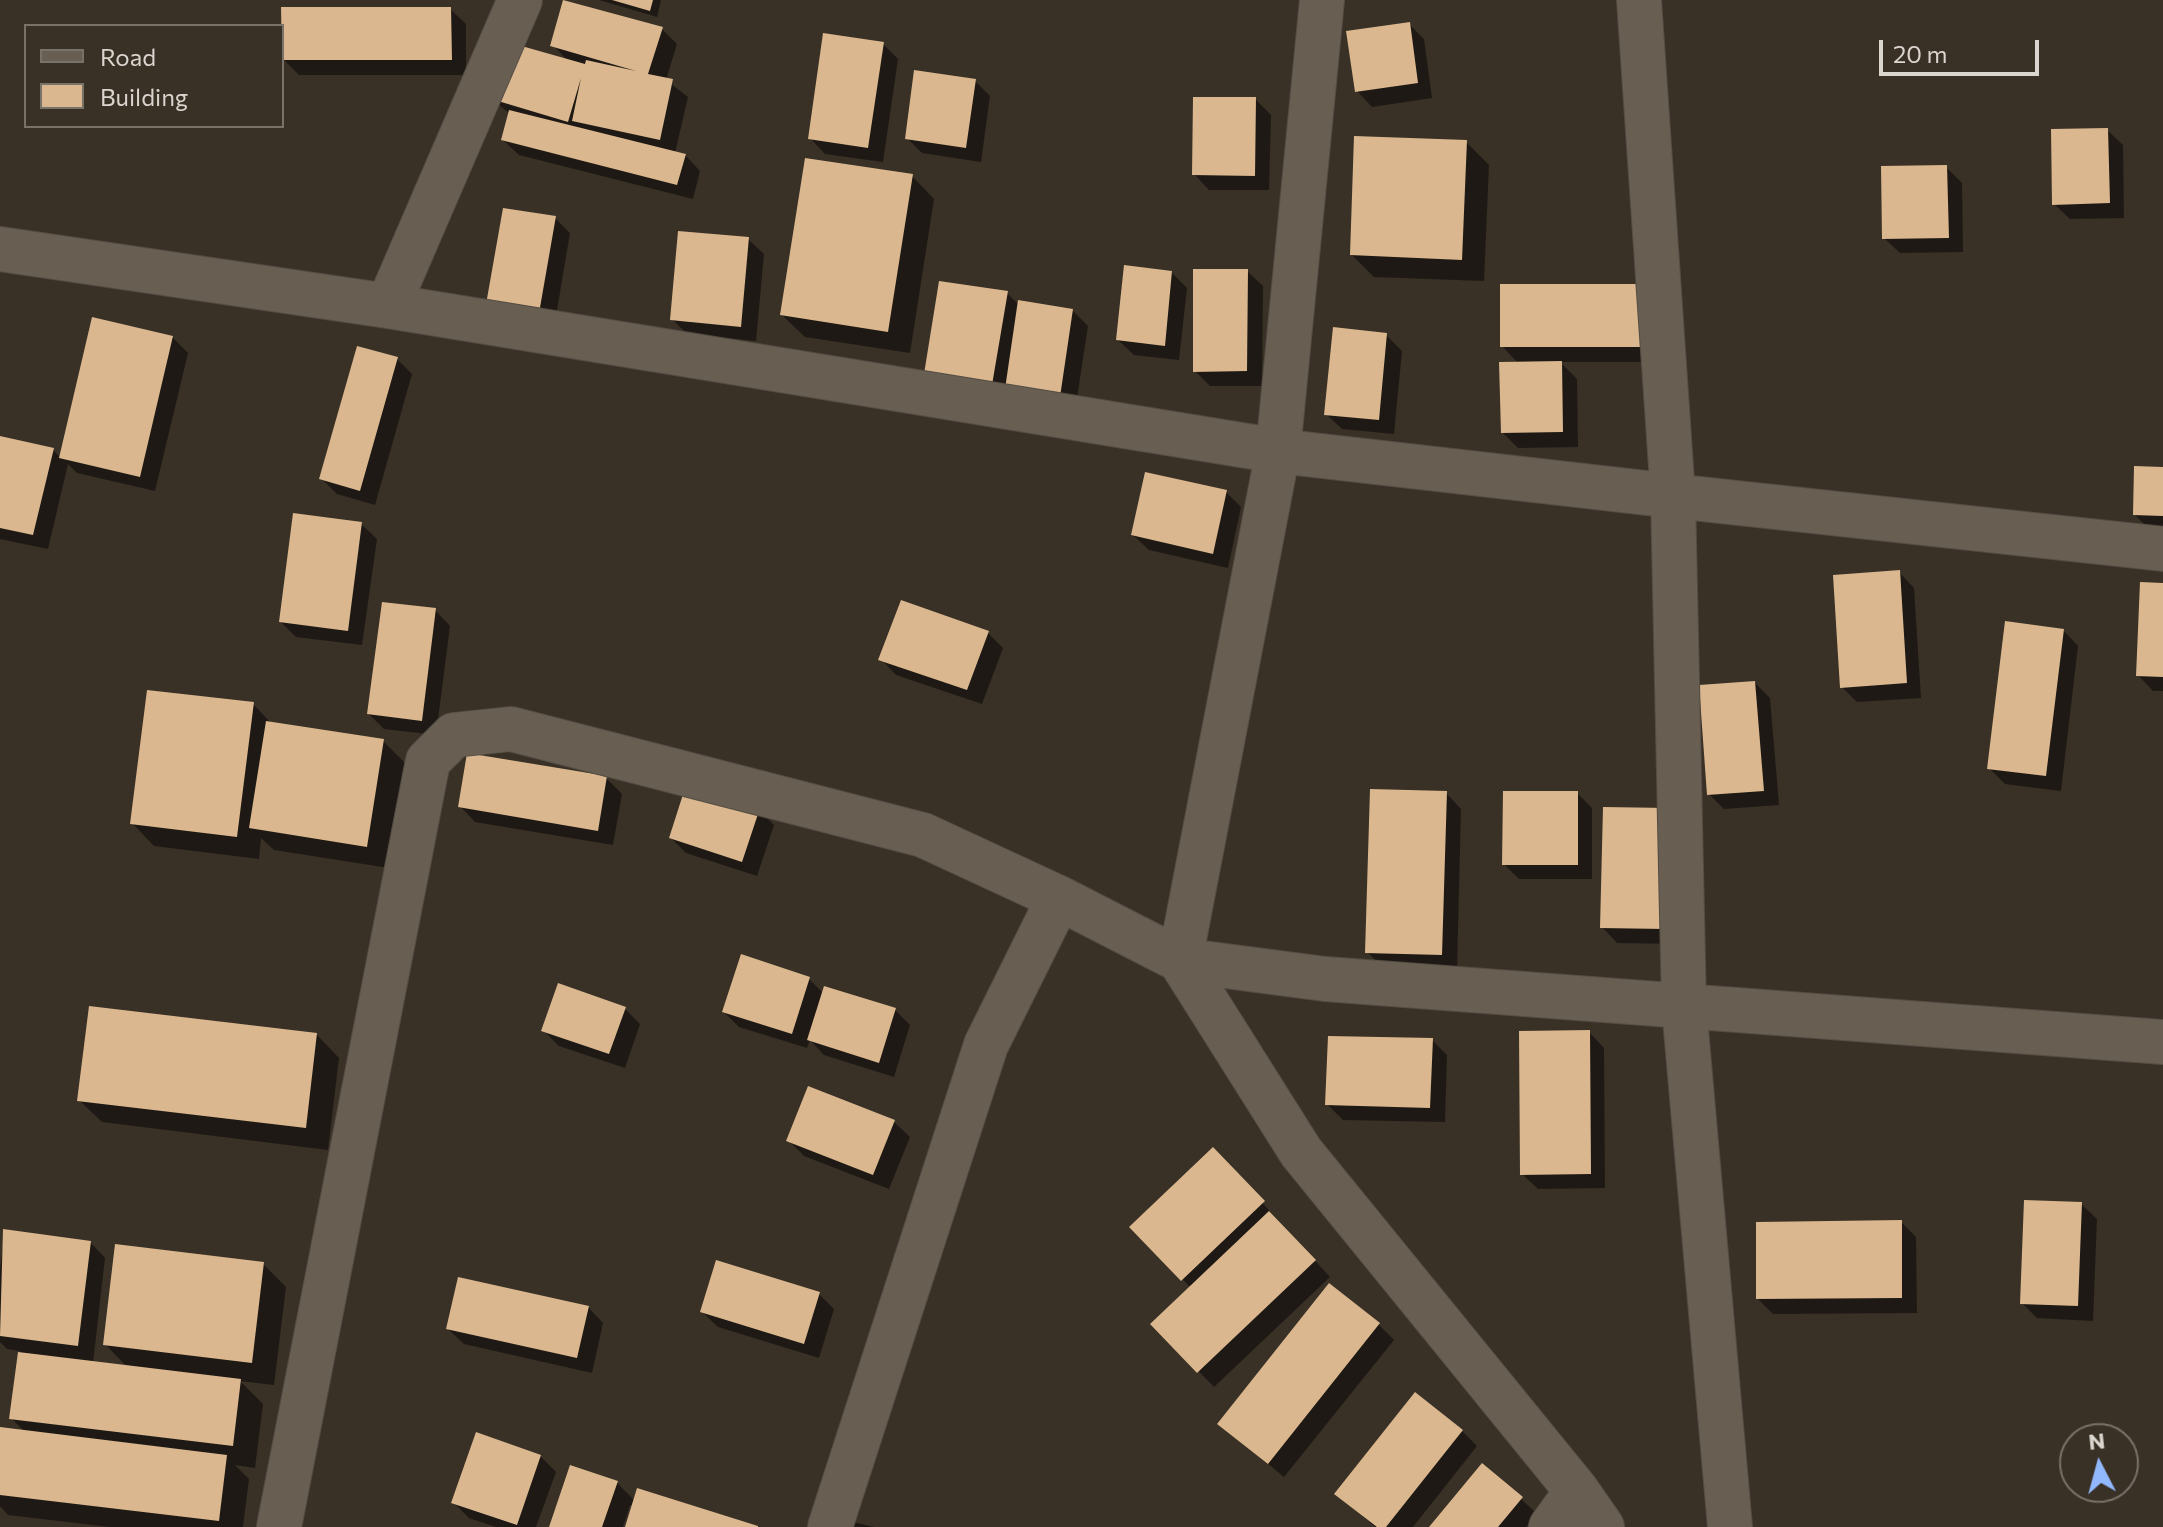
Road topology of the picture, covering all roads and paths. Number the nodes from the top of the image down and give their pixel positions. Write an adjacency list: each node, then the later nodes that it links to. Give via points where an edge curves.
1 (520, 0): 5 (street)
2 (1322, 0): 6 (street)
3 (1639, 0): 7 (street)
4 (0, 249): 5 (street)
5 (388, 306): 6 (street)
6 (1278, 451): 7 (street); 10 (street)
7 (1673, 496): 8 (street); 11 (street)
8 (2163, 549)
9 (1059, 898): 10 (street); 14 (street, via 923,835 511,729 454,735 428,761); 15 (street, via 986,1045)
10 (1180, 960): 11 (street, via 1325,979); 13 (street, via 1301,1152)
11 (1684, 1007): 12 (street); 18 (street)
12 (2163, 1042)
13 (1577, 1491): 16 (street); 17 (street)
14 (279, 1527)
15 (830, 1527)
16 (1551, 1527)
17 (1602, 1527)
18 (1730, 1527)

